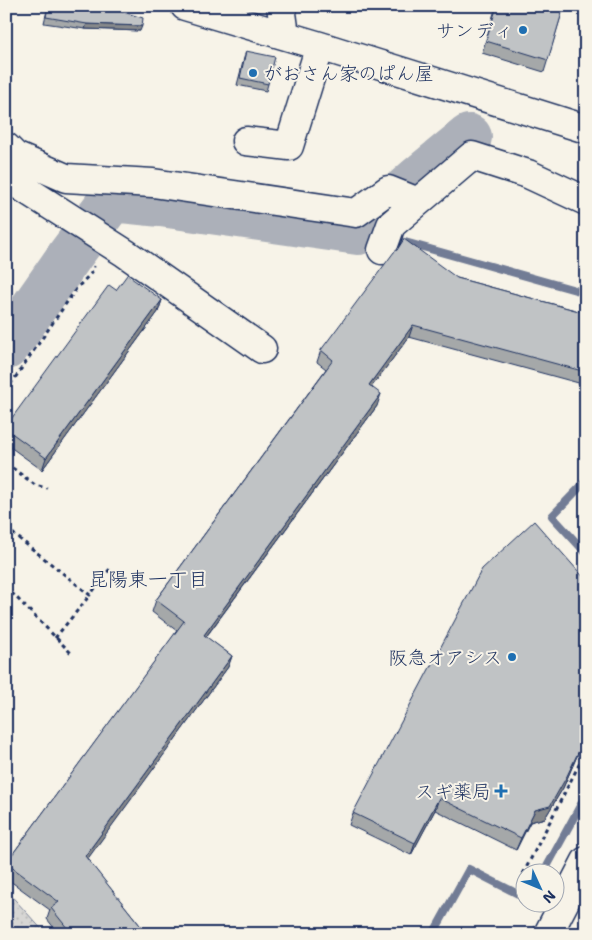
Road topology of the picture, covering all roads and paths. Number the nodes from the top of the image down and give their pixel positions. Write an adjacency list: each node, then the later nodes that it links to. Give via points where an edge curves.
1 (186, 6): 3 (street)
2 (281, 6): 3 (street)
3 (285, 36): 4 (street)
4 (320, 46): 5 (street); 6 (street, via 299,148)
5 (586, 129)
6 (246, 141)
7 (6, 148): 10 (street, via 15,156 66,178 153,182 356,213 388,190)
8 (6, 178): 11 (street)
9 (586, 201): 10 (street, via 528,174 472,156)
10 (418, 202): 12 (street, via 391,225)
11 (99, 237): 13 (street); 14 (path, via 93,271 76,289)
12 (382, 250)
13 (262, 349)
14 (6, 391)
15 (6, 463): 16 (path, via 35,485)
16 (47, 488)
17 (6, 528): 20 (path)
18 (112, 566): 20 (path)
19 (6, 587): 21 (path)
20 (90, 595): 21 (path)
21 (56, 638): 22 (path)
22 (73, 655)
23 (586, 751): 25 (path)
24 (586, 861): 26 (street)
25 (529, 862)
26 (548, 934)

